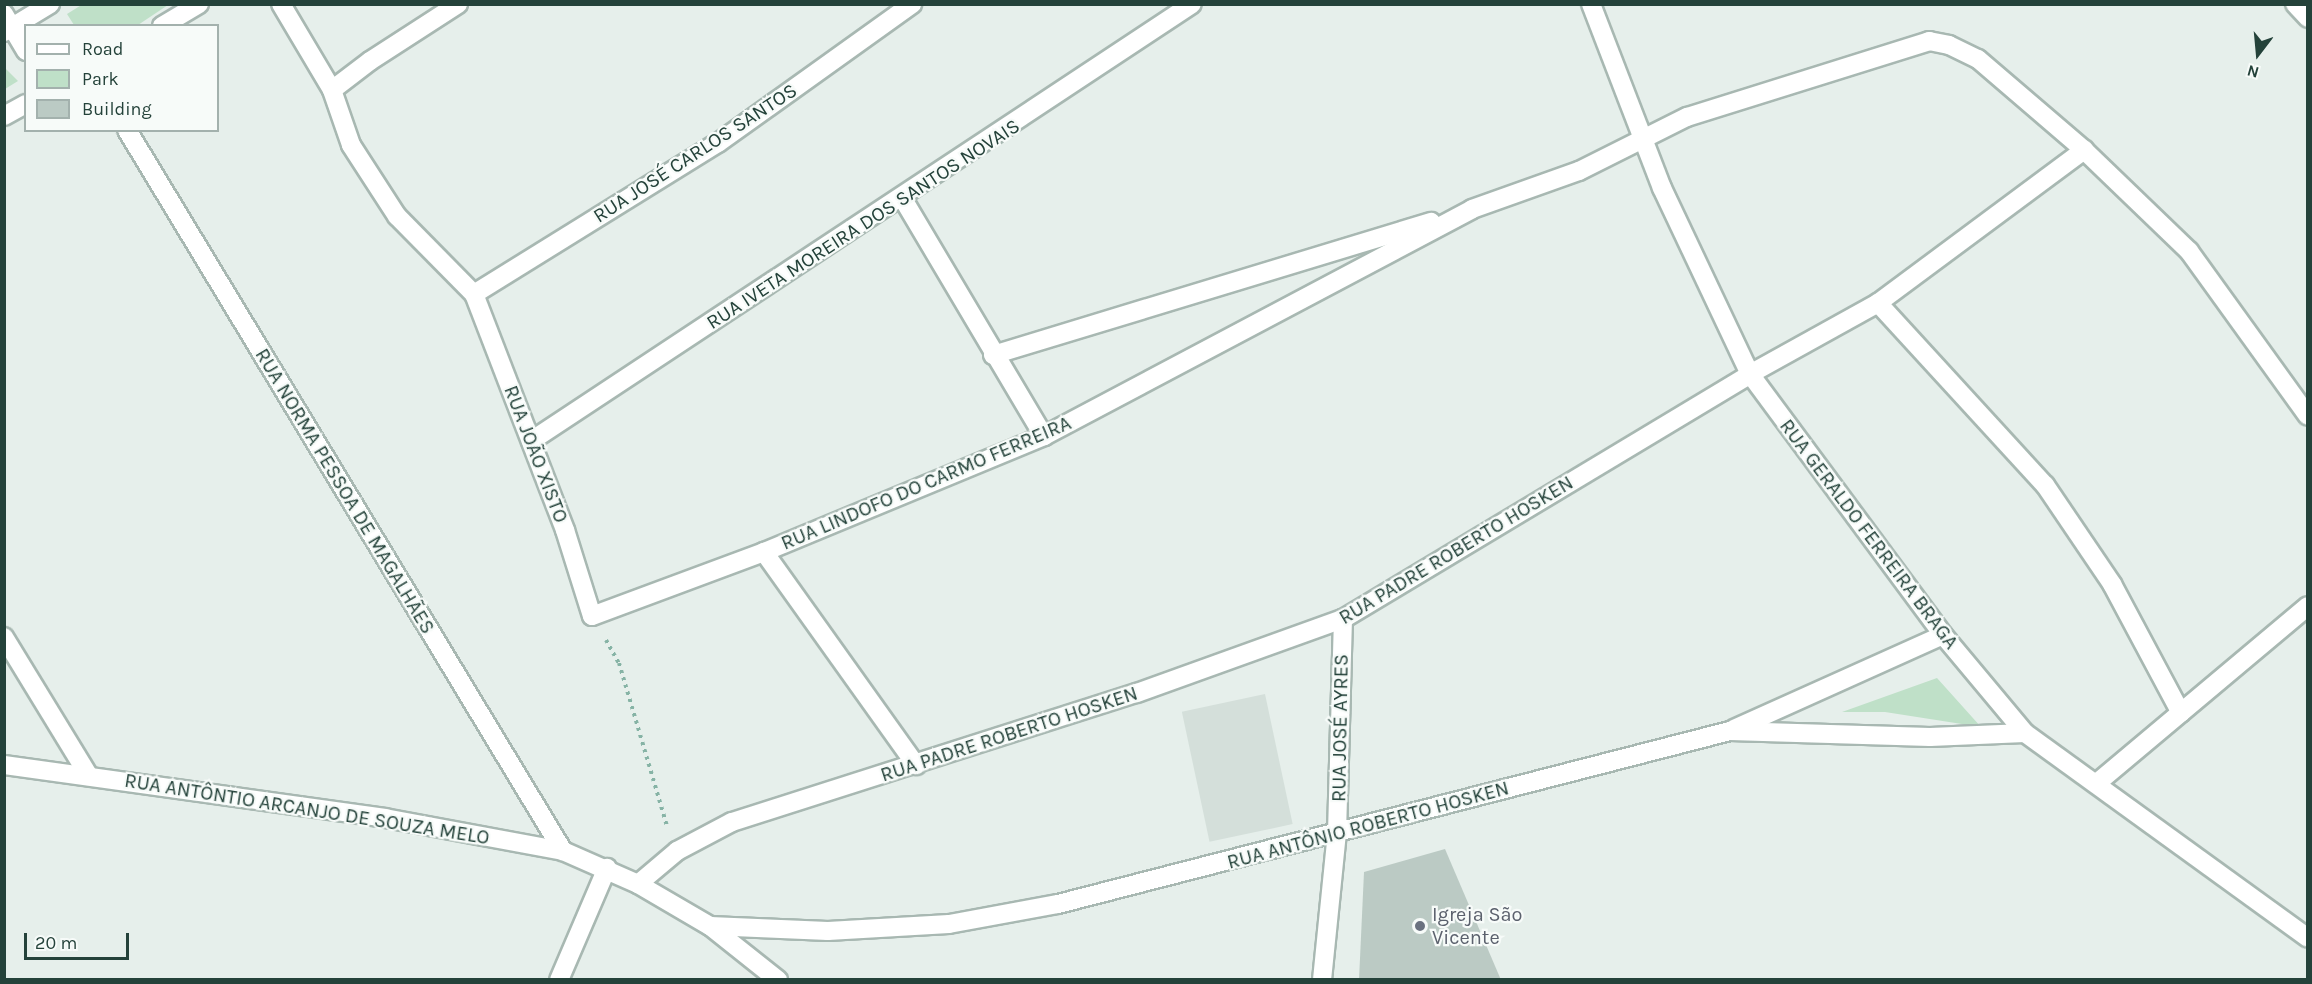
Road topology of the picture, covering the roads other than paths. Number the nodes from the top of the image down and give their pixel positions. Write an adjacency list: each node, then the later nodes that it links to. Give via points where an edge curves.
1 (50, 4): 10 (street)
2 (199, 4): 11 (street)
3 (281, 4): 13 (street)
4 (458, 4): 13 (street)
5 (912, 4): 21 (street, RUA JOSÉ CARLOS SANTOS, via 718,142)
6 (1192, 4): 19 (street, RUA IVETA MOREIRA DOS SANTOS NOVAIS)
7 (1591, 4): 17 (street, RUA GERALDO FERREIRA BRAGA)
8 (2295, 4): 9 (street)
9 (2307, 18)
10 (7, 24): 12 (street)
11 (165, 24)
12 (24, 48)
13 (332, 90): 21 (street, via 351,145 396,216)
14 (24, 105): 15 (street)
15 (4, 116)
16 (128, 132): 42 (street, RUA NORMA PESSOA DE MAGALHÃES)
17 (1643, 139): 18 (street, RUA LINDOFO DO CARMO FERREIRA, via 1687,117 1929,41 1949,45 1978,59); 20 (street, RUA LINDOFO DO CARMO FERREIRA, via 1579,171); 24 (street, RUA GERALDO FERREIRA BRAGA, via 1662,188)
18 (2084, 150): 22 (street, RUA PADRE ROBERTO HOSKEN); 25 (street, RUA LINDOFO DO CARMO FERREIRA, via 2189,251)
19 (903, 199): 23 (street); 27 (street, RUA IVETA MOREIRA DOS SANTOS NOVAIS)
20 (1472, 209): 23 (street, RUA LINDOFO DO CARMO FERREIRA); 26 (street, RUA LINDOFO DO CARMO FERREIRA)
21 (474, 294): 27 (street, RUA JOÃO XISTO)
22 (1878, 303): 24 (street, RUA PADRE ROBERTO HOSKEN); 34 (street, via 2045,485 2112,584)
23 (993, 355): 26 (street)
24 (1750, 374): 31 (street, RUA PADRE ROBERTO HOSKEN); 32 (street, RUA GERALDO FERREIRA BRAGA)
25 (2307, 416)
26 (1044, 436): 28 (street, RUA LINDOFO DO CARMO FERREIRA)
27 (531, 441): 30 (street, RUA JOÃO XISTO)
28 (764, 552): 30 (street, RUA LINDOFO DO CARMO FERREIRA); 38 (street)
29 (2307, 606): 34 (street)
30 (592, 616)
31 (1343, 619): 38 (street, RUA PADRE ROBERTO HOSKEN, via 1137,693); 41 (street, RUA JOSÉ AYRES)
32 (1943, 635): 35 (street); 36 (street, RUA GERALDO FERREIRA BRAGA)
33 (4, 637): 39 (street)
34 (2181, 713): 40 (street)
35 (1730, 731): 36 (street, RUA ANTÔNIO ROBERTO HOSKEN, via 1930,737); 41 (street, RUA ANTÔNIO ROBERTO HOSKEN)
36 (2025, 733): 40 (street, RUA GERALDO FERREIRA BRAGA)
37 (4, 765): 39 (street, RUA ANTÔNTIO ARCANJO DE SOUZA MELO)
38 (916, 765): 44 (street, RUA PADRE ROBERTO HOSKEN, via 732,822 677,851)
39 (88, 776): 42 (street, RUA ANTÔNTIO ARCANJO DE SOUZA MELO, via 386,818)
40 (2097, 783): 46 (street, RUA GERALDO FERREIRA BRAGA)
41 (1337, 833): 45 (street, RUA ANTÔNIO ROBERTO HOSKEN, via 1058,904 949,924 828,931); 49 (street, RUA JOSÉ AYRES)
42 (563, 850): 43 (street, RUA ANTÔNTIO ARCANJO DE SOUZA MELO)
43 (607, 868): 44 (street, RUA ANTÔNTIO ARCANJO DE SOUZA MELO); 47 (street)
44 (638, 884): 45 (street, RUA ANTÔNTIO ARCANJO DE SOUZA MELO)
45 (710, 926): 48 (street, RUA ANTÔNTIO ARCANJO DE SOUZA MELO)
46 (2307, 938)
47 (559, 980)
48 (778, 980)
49 (1322, 980)

